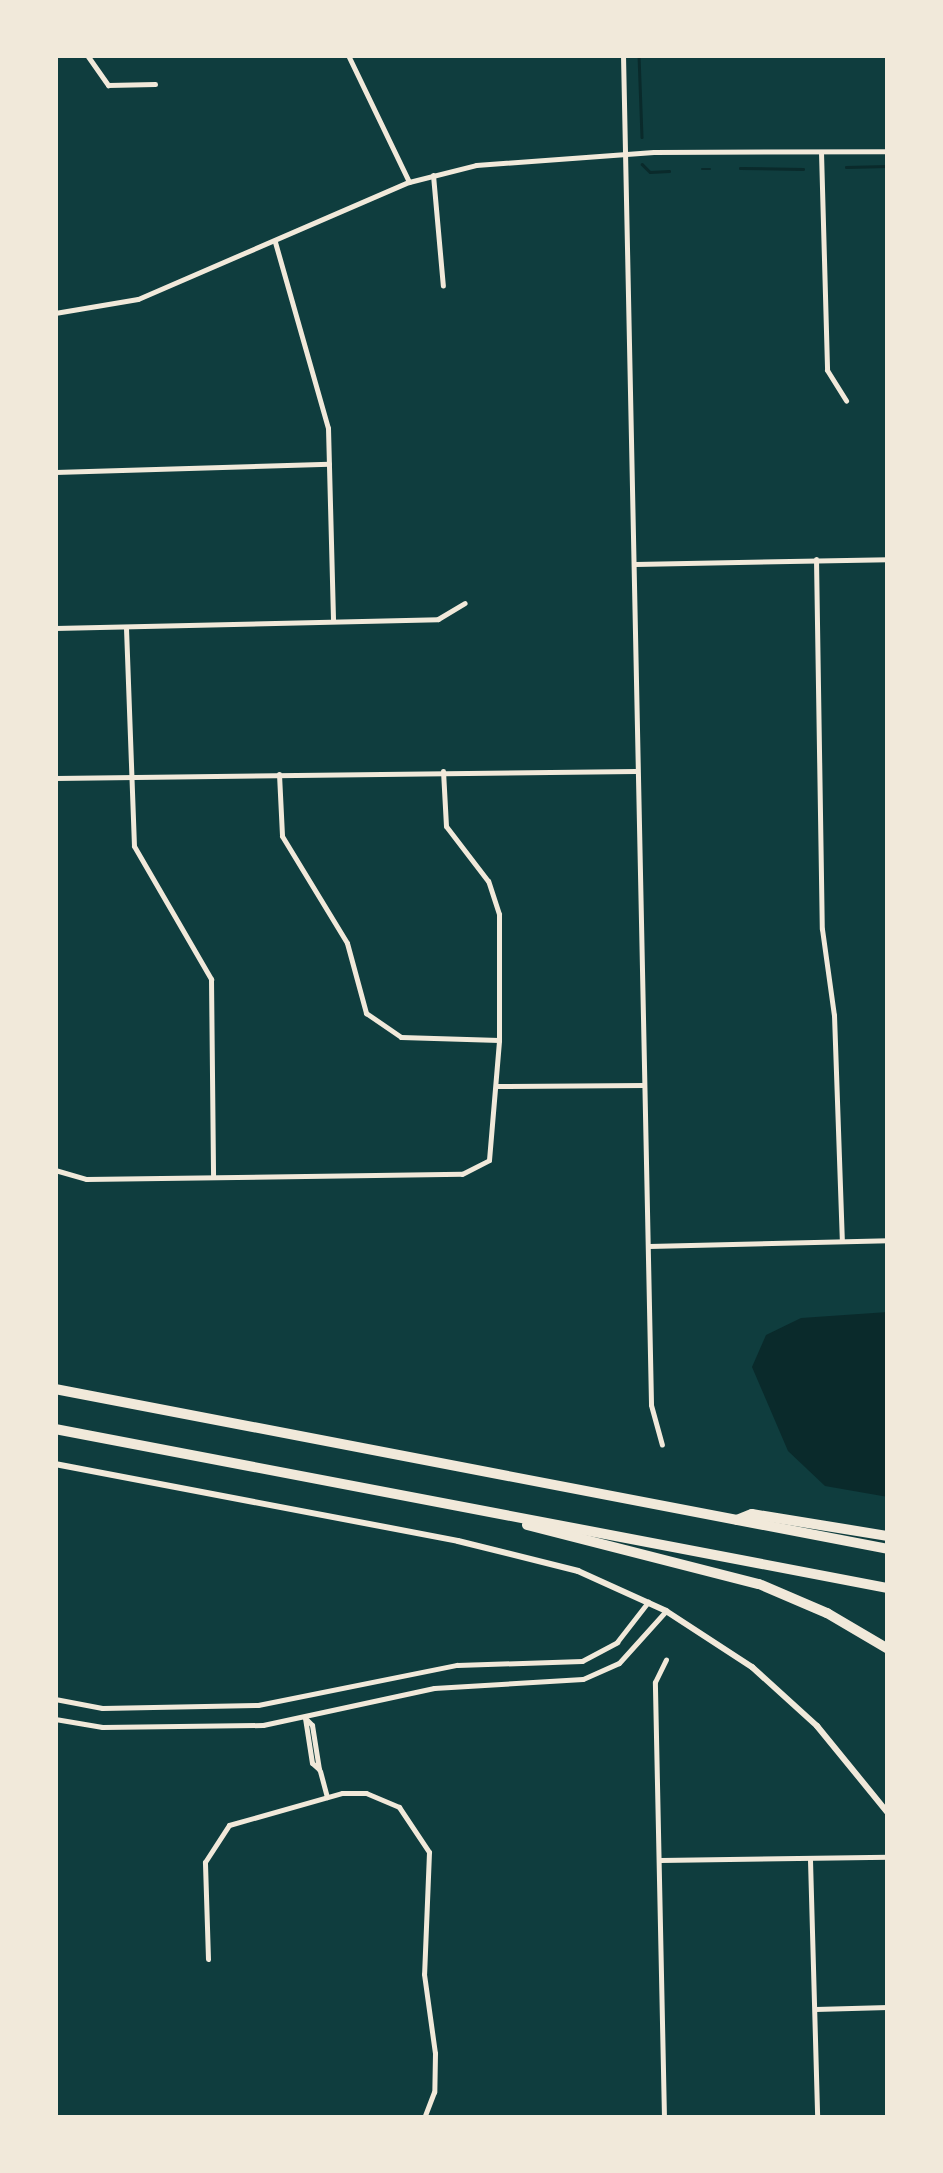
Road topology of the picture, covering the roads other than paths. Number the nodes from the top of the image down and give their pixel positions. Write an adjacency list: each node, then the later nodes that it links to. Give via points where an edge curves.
1 (87, 55): 4 (street, via 108,85)
2 (348, 55): 9 (street)
3 (623, 55): 7 (street)
4 (155, 84)
5 (888, 150): 6 (street)
6 (821, 152): 7 (street); 13 (street, via 827,370)
7 (625, 154): 8 (street, via 510,161); 18 (street)
8 (434, 175): 9 (street); 11 (street)
9 (408, 182): 10 (street)
10 (275, 241): 12 (street, via 138,299); 14 (street, via 318,382)
11 (443, 286)
12 (55, 313)
13 (846, 401)
14 (329, 464): 15 (street); 20 (street)
15 (55, 472)
16 (888, 558): 17 (street)
17 (816, 560): 18 (street); 34 (street, via 822,929 834,1015)
18 (635, 564): 24 (street)
19 (466, 603): 20 (street, via 438,620)
20 (333, 622): 22 (street)
21 (55, 628): 22 (street)
22 (126, 628): 26 (street)
23 (442, 771): 24 (street); 25 (street); 28 (street, via 446,826 497,901)
24 (636, 771): 29 (street)
25 (279, 774): 26 (street); 28 (street, via 282,836 348,943 366,1013 401,1038)
26 (128, 777): 27 (street); 32 (street, via 134,846 211,979)
27 (55, 778)
28 (499, 1040): 30 (street)
29 (644, 1085): 30 (street); 35 (street)
30 (496, 1086): 32 (street, via 489,1160 462,1174)
31 (55, 1170): 32 (street, via 86,1179)
32 (213, 1174)
33 (888, 1240): 34 (street)
34 (842, 1241): 35 (street)
35 (649, 1246): 38 (street, via 651,1405)
36 (55, 1389): 41 (highway)
37 (55, 1429): 40 (highway)
38 (662, 1445)
39 (55, 1464): 45 (street, via 535,1557)
40 (370, 1488): 44 (highway); 47 (highway, via 759,1584 827,1612)
41 (737, 1520): 42 (highway, via 752,1514); 43 (highway)
42 (888, 1536)
43 (888, 1549)
44 (888, 1588)
45 (648, 1602): 46 (street); 49 (street, via 617,1642 582,1661 457,1665 258,1705 102,1708)
46 (666, 1611): 50 (street, via 619,1663 583,1678 447,1686); 53 (street, via 786,1696)
47 (888, 1649)
48 (666, 1659): 55 (street, via 655,1682)
49 (55, 1698)
50 (305, 1718): 51 (street, via 263,1725 102,1727); 52 (street)
51 (55, 1719)
52 (327, 1796): 57 (street, via 249,1817 218,1836 203,1878); 60 (street, via 366,1793 399,1807 429,1852 424,1974 435,2054 434,2092)
53 (888, 1812)
54 (888, 1857): 56 (street)
55 (660, 1860): 56 (street); 61 (street)
56 (810, 1860): 59 (street)
57 (208, 1959)
58 (888, 2007): 59 (street)
59 (815, 2008): 62 (street)
60 (424, 2118)
61 (664, 2118)
62 (816, 2118)

